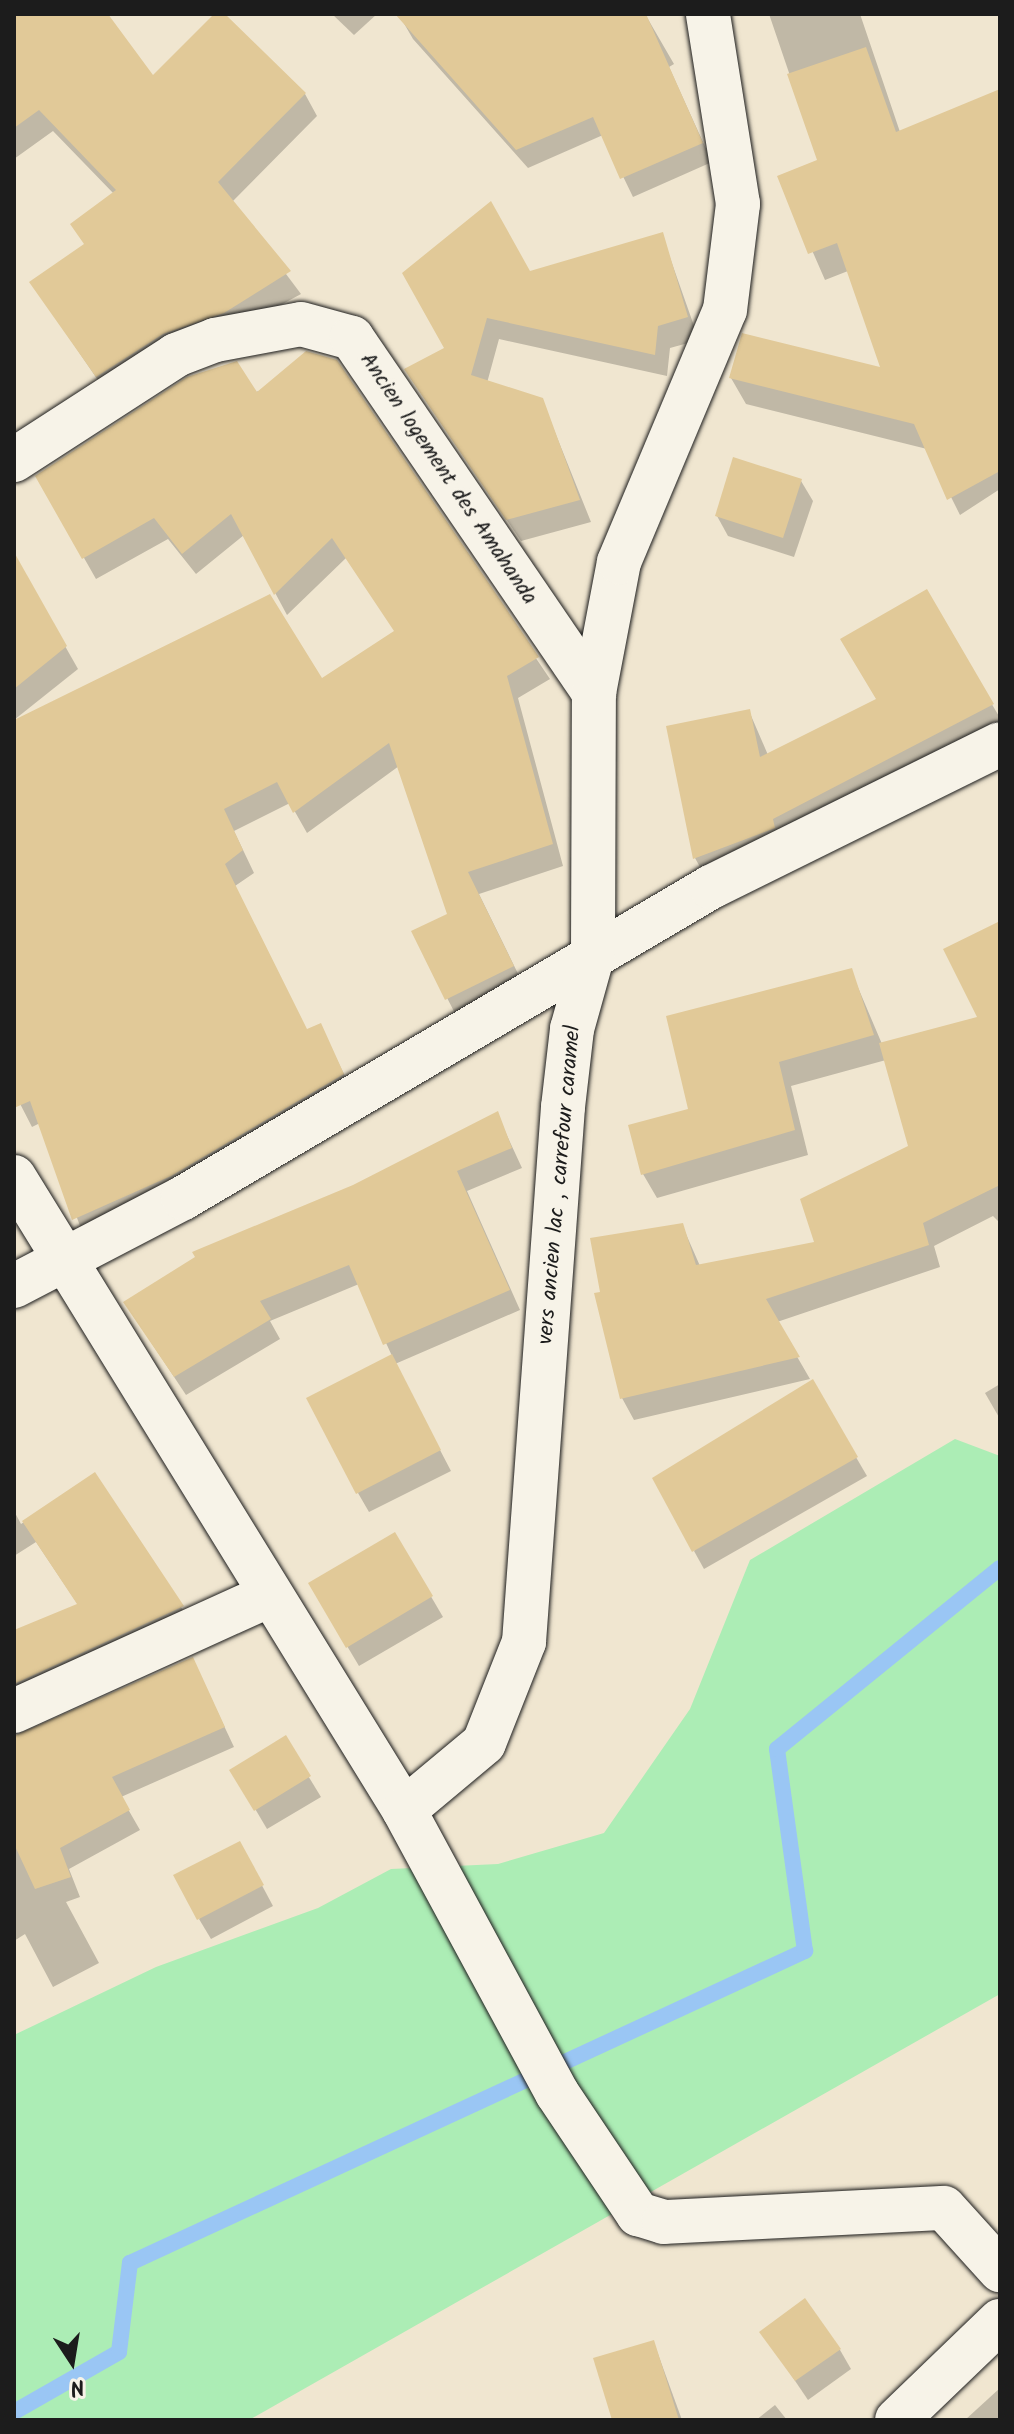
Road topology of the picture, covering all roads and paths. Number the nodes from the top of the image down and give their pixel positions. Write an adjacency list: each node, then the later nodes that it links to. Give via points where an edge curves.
1 (708, 14): 3 (street, vers ancien lac , carrefour caramel, via 738,204 725,310 619,562)
2 (15, 456): 3 (street, Ancien logement des Amahanda, via 176,355 215,340 301,324 352,338)
3 (594, 693): 5 (street, vers ancien lac , carrefour caramel)
4 (1000, 744): 5 (street)
5 (593, 954): 7 (street, via 183,1198); 11 (street, vers ancien lac , carrefour caramel, via 572,1029 563,1107 524,1642 484,1743)
6 (14, 1177): 7 (street)
7 (60, 1258): 8 (street); 9 (street)
8 (14, 1286)
9 (270, 1595): 10 (street); 11 (street)
10 (14, 1711)
11 (404, 1810): 12 (street, via 557,2093 638,2214 664,2222 944,2208)
12 (1000, 2270)
13 (1000, 2321): 14 (street)
14 (897, 2420)

